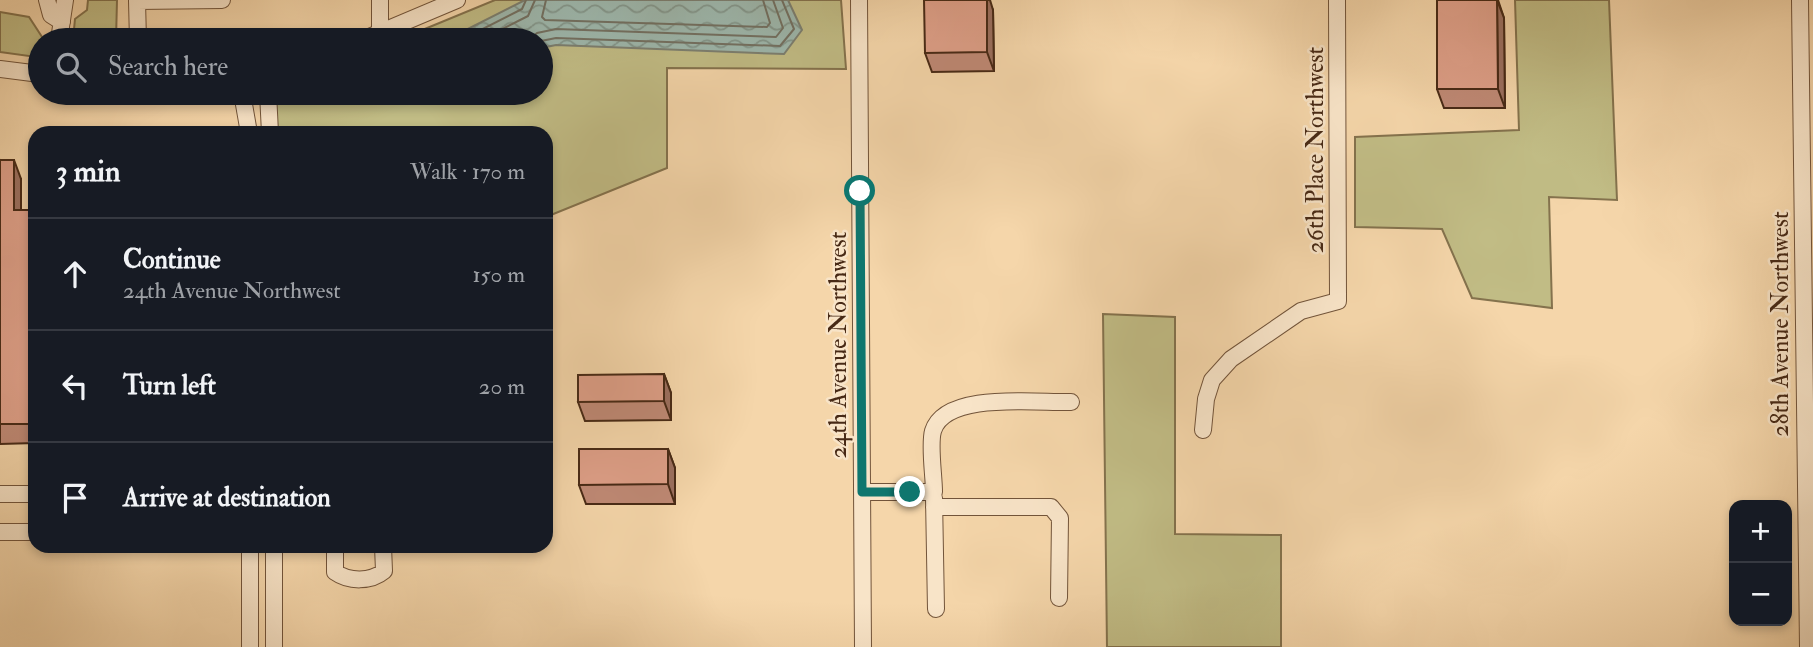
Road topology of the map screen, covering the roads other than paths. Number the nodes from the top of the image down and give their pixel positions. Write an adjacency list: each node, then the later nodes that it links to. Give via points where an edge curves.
1 (47, 0): 10 (street, via 51,15)
2 (65, 0): 10 (street)
3 (222, 0): 9 (street)
4 (380, 0): 13 (street)
5 (457, 0): 14 (street)
6 (859, 0): 23 (street, 24th Avenue Northwest)
7 (1337, 0): 22 (street, 26th Place Northwest, via 1338,301 1301,312 1231,359 1212,380)
8 (1800, 0): 38 (street, 28th Avenue Northwest)
9 (137, 1): 12 (street)
10 (62, 22): 11 (street)
11 (61, 28)
12 (138, 28)
13 (380, 28)
14 (392, 28)
15 (0, 69): 16 (street)
16 (28, 72)
17 (244, 105): 19 (street)
18 (269, 105): 20 (street)
19 (248, 126)
20 (270, 126)
21 (1070, 402): 26 (street, via 972,403 948,412 933,431)
22 (1203, 430)
23 (862, 492): 26 (street); 37 (street, 24th Avenue Northwest)
24 (0, 494): 25 (street)
25 (28, 494)
26 (934, 500): 33 (street, via 1051,507 1060,518); 34 (street)
27 (28, 532): 28 (street)
28 (0, 533)
29 (250, 553): 35 (street)
30 (274, 553): 36 (street)
31 (335, 553): 32 (street, via 335,572 344,579 375,578 384,571)
32 (383, 553)
33 (1059, 598)
34 (936, 609)
35 (250, 647)
36 (274, 647)
37 (863, 647)
38 (1808, 647)

